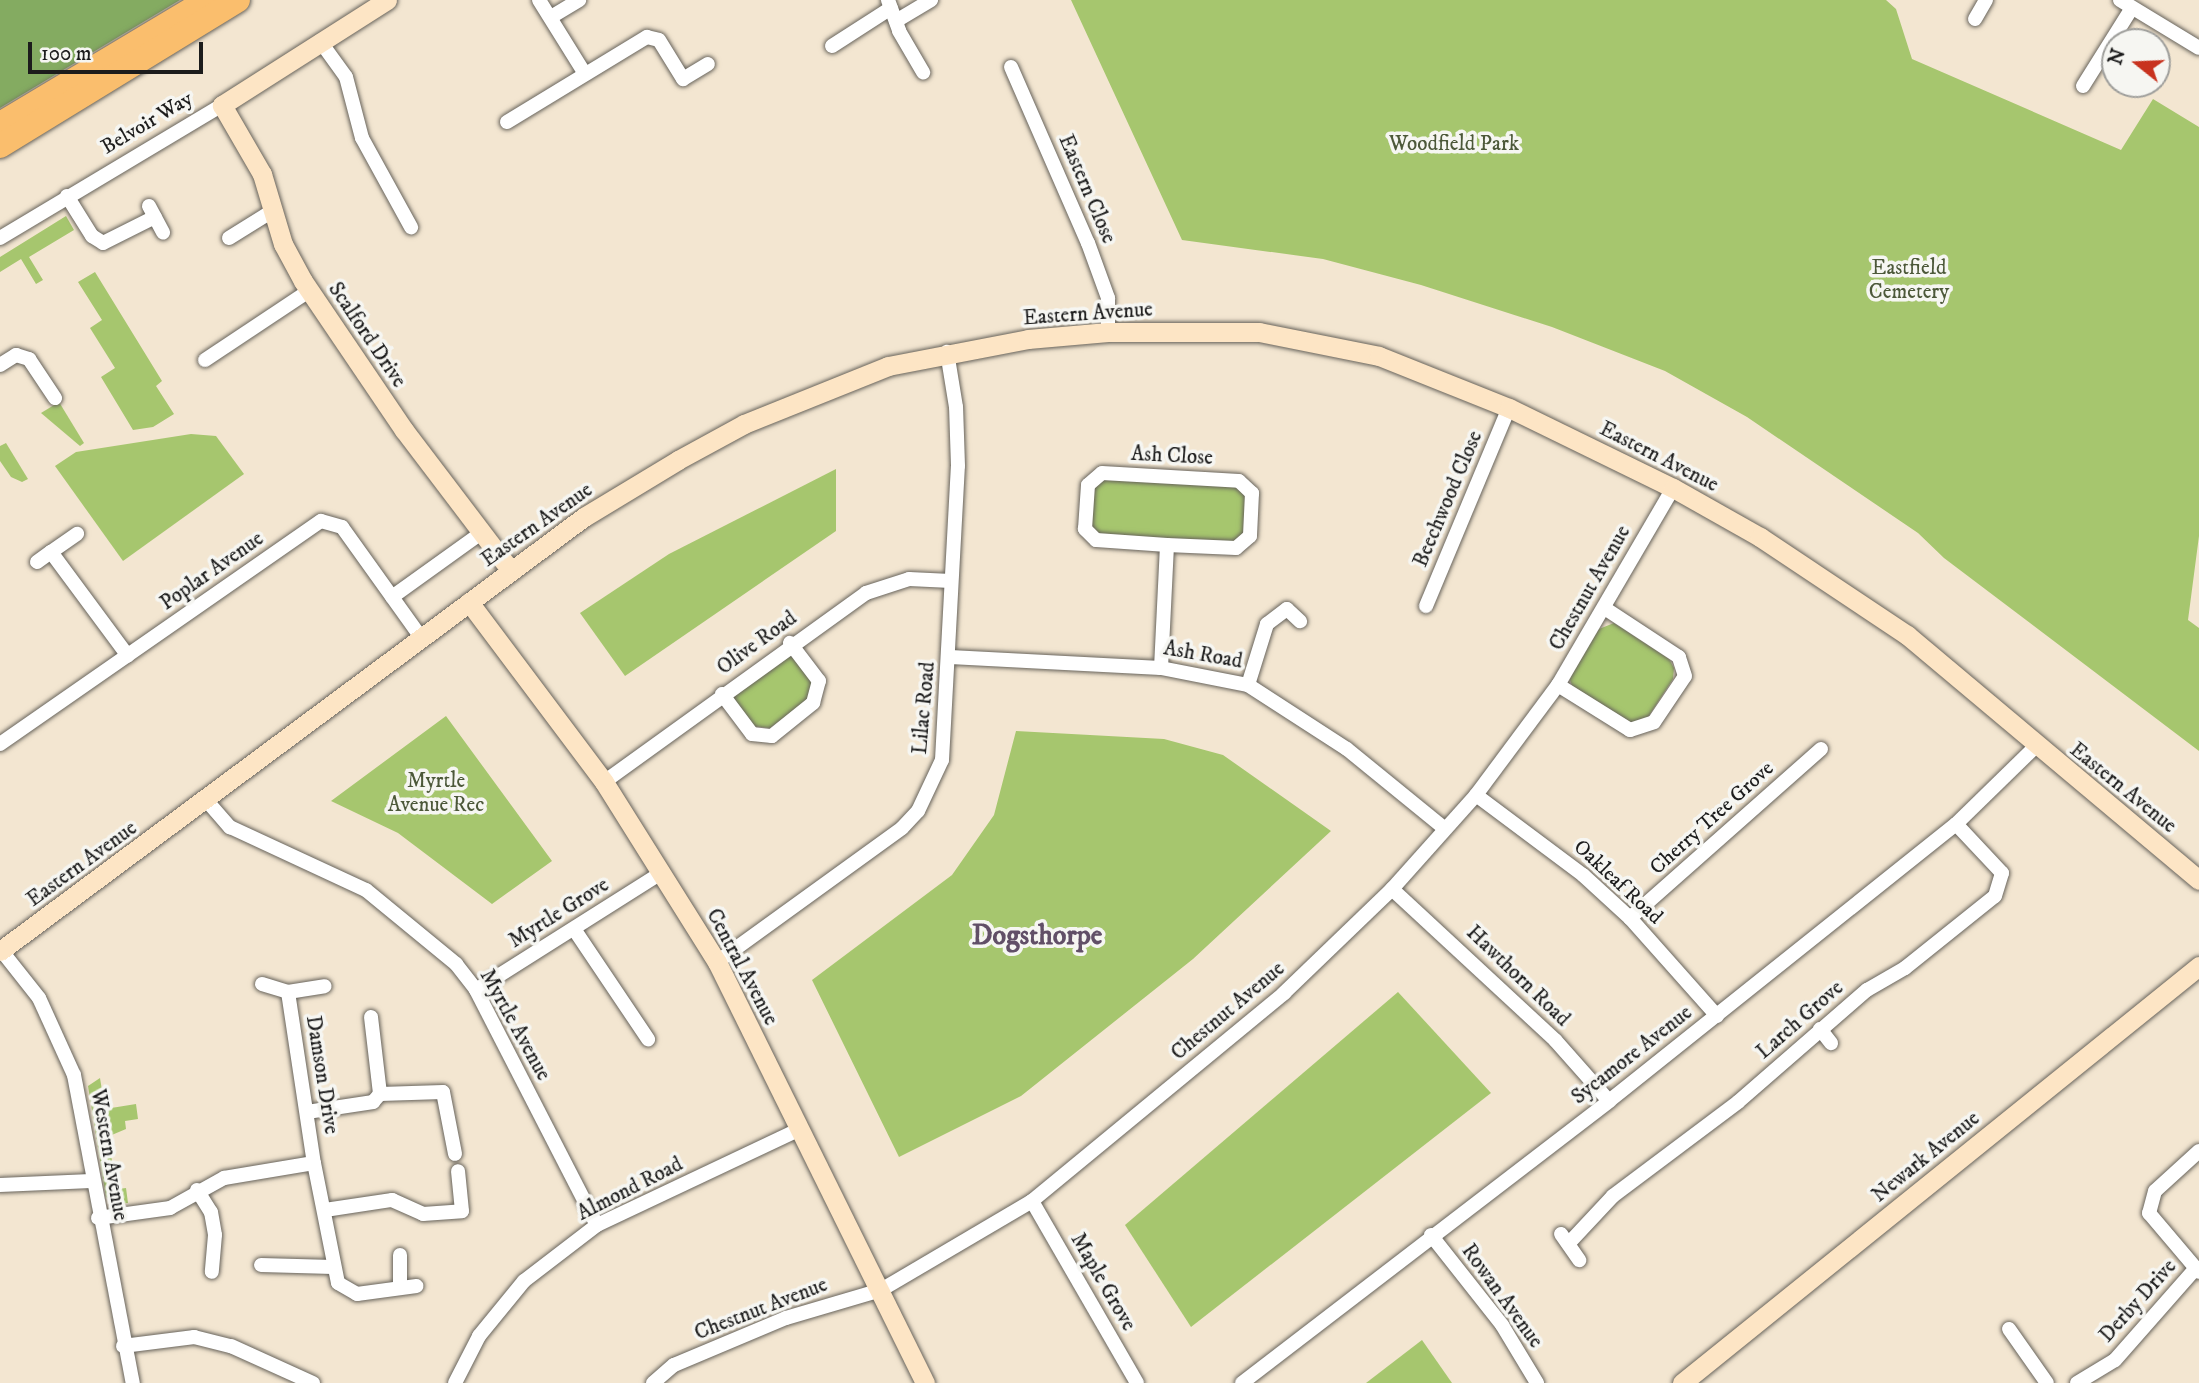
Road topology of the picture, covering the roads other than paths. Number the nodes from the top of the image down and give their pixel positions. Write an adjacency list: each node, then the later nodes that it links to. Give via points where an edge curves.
1 (207, 0): 22 (highway)
2 (238, 0): 23 (highway)
3 (387, 0): 12 (street, Belvoir Way)
4 (539, 0): 10 (street)
5 (579, 0): 10 (street)
6 (931, 0): 9 (street)
7 (1986, 0): 11 (street)
8 (2126, 4): 14 (street); 19 (street)
9 (892, 10): 13 (street); 17 (street)
10 (551, 17): 18 (street)
11 (1975, 19)
12 (320, 40): 20 (street, Belvoir Way); 26 (street, via 346,77 362,138)
13 (832, 46)
14 (2199, 48)
15 (708, 64): 18 (street, via 683,79 659,40 647,37)
16 (1011, 67): 31 (street, Eastern Close, via 1092,254 1108,298)
17 (923, 72)
18 (585, 74): 21 (street)
19 (2083, 86)
20 (222, 105): 24 (street, Belvoir Way); 25 (street, Scalford Drive, via 262,174)
21 (507, 122)
22 (0, 124)
23 (0, 146)
24 (67, 196): 27 (street, via 92,236 103,243 152,211); 28 (street, Belvoir Way)
25 (274, 210): 29 (street); 30 (street, Scalford Drive, via 283,244)
26 (411, 227)
27 (163, 232)
28 (0, 238)
29 (229, 238)
30 (309, 291): 33 (street); 38 (street, Scalford Drive)
31 (1108, 332): 32 (street, Eastern Avenue); 36 (street, Eastern Avenue, via 1259,332 1379,356)
32 (947, 352): 43 (street, Eastern Avenue, via 888,366 744,424 584,517); 44 (street, Lilac Road, via 956,407 958,466)
33 (205, 360)
34 (0, 365): 35 (street, via 16,355 29,359)
35 (55, 398)
36 (1510, 408): 37 (street, Eastern Avenue); 47 (street, Beechwood Close)
37 (1673, 488): 48 (street, Chestnut Avenue); 59 (street, Eastern Avenue, via 1760,537 1907,635)
38 (481, 533): 43 (street, Scalford Drive); 45 (street)
39 (77, 534): 41 (street)
40 (1167, 545): 40 (street, Ash Close, via 1096,540 1085,529 1088,485 1102,473 1239,481 1252,493 1250,537 1236,548); 54 (street)
41 (51, 552): 42 (street); 52 (street)
42 (37, 562)
43 (511, 571): 46 (street, Eastern Avenue)
44 (951, 581): 51 (street, Olive Road, via 909,579 875,589); 53 (street, Lilac Road)
45 (392, 597): 50 (street, Poplar Avenue); 52 (street, Poplar Avenue, via 342,527 321,521)
46 (469, 602): 50 (street, Eastern Avenue); 61 (street, Central Avenue)
47 (1426, 606)
48 (1605, 609): 56 (street, Chestnut Avenue); 56 (street, via 1679,657 1685,677 1654,722 1630,730)
49 (1300, 621): 55 (street, via 1287,609 1267,624)
50 (420, 636): 63 (street, Eastern Avenue)
51 (790, 643): 57 (street, Olive Road); 57 (street, via 819,681 813,703 772,736 752,734)
52 (128, 656): 58 (street, Poplar Avenue)
53 (950, 657): 54 (street, Ash Road); 72 (street, Lilac Road, via 942,760 918,811 902,828)
54 (1161, 668): 55 (street, Ash Road)
55 (1248, 685): 65 (street, Ash Road, via 1347,749)
56 (1558, 685): 62 (street, Chestnut Avenue)
57 (722, 694): 61 (street, Olive Road)
58 (0, 744)
59 (2036, 746): 64 (street, Sycamore Avenue); 67 (street, Eastern Avenue)
60 (1821, 749): 69 (street, Cherry Tree Grove)
61 (604, 782): 66 (street, Central Avenue)
62 (1476, 795): 65 (street, Chestnut Avenue); 69 (street, Oakleaf Road, via 1583,875)
63 (207, 801): 71 (street, Eastern Avenue); 76 (street, Myrtle Avenue, via 230,827 366,890 456,964)
64 (1956, 824): 78 (street, Sycamore Avenue); 80 (street, Larch Grove, via 2002,873 1995,897)
65 (1444, 828): 68 (street, Chestnut Avenue)
66 (663, 872): 70 (street, Myrtle Grove); 72 (street, Central Avenue)
67 (2199, 880)
68 (1392, 889): 84 (street, Hawthorn Road, via 1555,1040); 94 (street, Chestnut Avenue, via 1284,993)
69 (1630, 918): 78 (street, Oakleaf Road)
70 (574, 929): 76 (street, Myrtle Grove); 81 (street)
71 (1, 951): 91 (street, Western Avenue, via 39,998 74,1075)
72 (717, 962): 86 (street, Central Avenue)
73 (2199, 965): 118 (street, Newark Avenue)
74 (262, 984): 77 (street)
75 (325, 986): 77 (street)
76 (476, 990): 97 (street, Myrtle Avenue)
77 (288, 992): 85 (street, Damson Drive)
78 (1717, 1016): 84 (street, Sycamore Avenue)
79 (371, 1017): 83 (street)
80 (1820, 1029): 82 (street); 100 (street, Larch Grove, via 1565,1239)
81 (648, 1039)
82 (1831, 1043)
83 (380, 1094): 85 (street, via 373,1101); 88 (street, via 443,1092)
84 (1609, 1101): 98 (street, Sycamore Avenue)
85 (307, 1112): 89 (street, Damson Drive)
86 (800, 1129): 97 (street, Almond Road); 107 (street, Central Avenue)
87 (2199, 1151): 103 (street, Derby Drive, via 2155,1191 2149,1213)
88 (454, 1154)
89 (314, 1163): 93 (street, Damson Drive, via 224,1178); 95 (street, Damson Drive)
90 (458, 1171): 95 (street, via 462,1211 423,1214 391,1200)
91 (91, 1181): 92 (street); 96 (street, Western Avenue)
92 (0, 1185)
93 (197, 1190): 96 (street, Damson Drive, via 169,1202); 104 (street, via 211,1212 215,1235)
94 (1032, 1201): 107 (street, Chestnut Avenue); 116 (street, Maple Grove)
95 (325, 1210): 102 (street, Damson Drive)
96 (98, 1218): 109 (street, Western Avenue)
97 (597, 1225): 113 (street, Almond Road, via 524,1280 480,1336)
98 (1431, 1235): 110 (street, Rowan Avenue, via 1502,1325); 117 (street, Sycamore Avenue)
99 (400, 1255): 105 (street)
100 (1579, 1259)
101 (261, 1265): 102 (street)
102 (333, 1267): 105 (street, via 338,1283 357,1294)
103 (2197, 1270): 120 (street, Derby Drive, via 2115,1360)
104 (212, 1272)
105 (400, 1286): 106 (street)
106 (416, 1286)
107 (881, 1290): 114 (street, Chestnut Avenue, via 786,1318 674,1365); 115 (street, Central Avenue)
108 (2010, 1329): 119 (street)
109 (123, 1346): 111 (street, Western Avenue); 112 (street, via 194,1336 231,1346)
110 (1535, 1382)
111 (133, 1383)
112 (313, 1383)
113 (454, 1383)
114 (653, 1383)
115 (925, 1383)
116 (1137, 1383)
117 (1242, 1383)
118 (1682, 1383)
119 (2047, 1383)
120 (2077, 1383)

